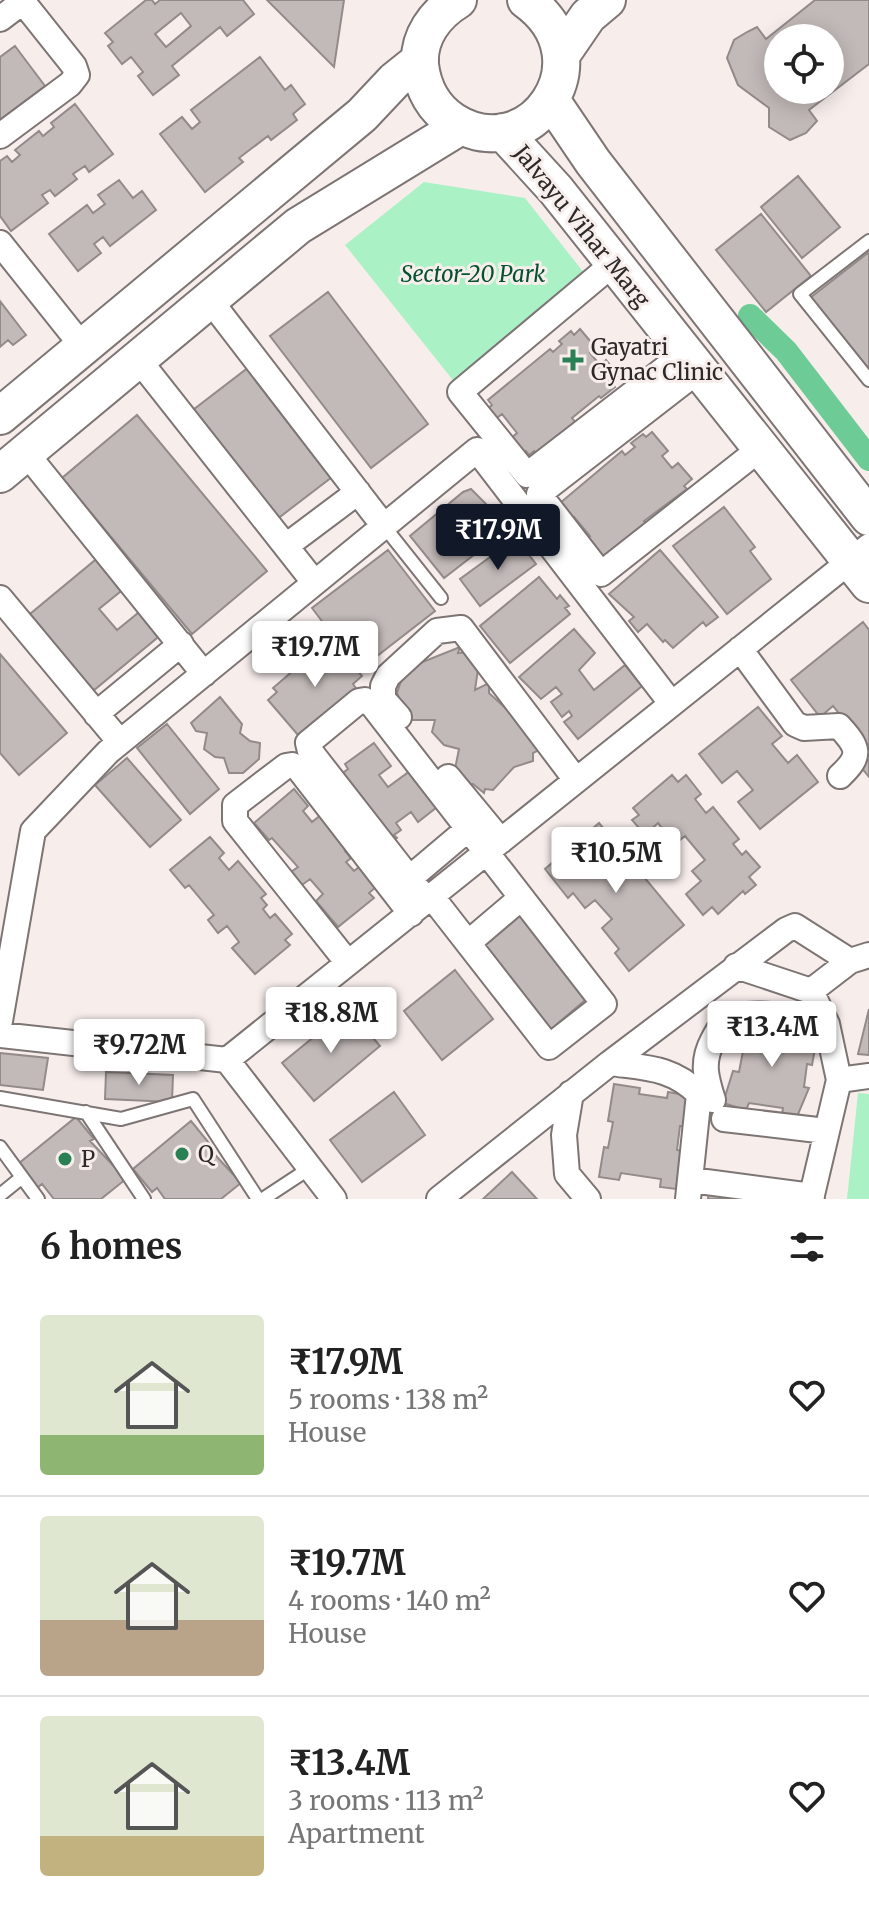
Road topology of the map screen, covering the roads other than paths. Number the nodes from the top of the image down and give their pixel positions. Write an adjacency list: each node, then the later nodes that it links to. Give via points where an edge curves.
1 (526, 0): 6 (main road, via 544,14)
2 (607, 0): 6 (main road, via 588,16)
3 (24, 1): 5 (street); 11 (street, via 77,75)
4 (448, 2): 7 (main road, via 423,40)
5 (0, 18)
6 (562, 54): 8 (main road)
7 (420, 60): 9 (main road, via 430,99); 16 (main road, via 362,115)
8 (551, 100): 10 (main road, via 522,126); 24 (main road, Jalvayu Vihar Marg, via 593,162)
9 (461, 126): 10 (main road); 15 (main road, via 298,226)
10 (503, 132): 14 (main road, Jalvayu Vihar Marg)
11 (0, 136)
12 (869, 241): 19 (lane, via 800,294)
13 (0, 244): 16 (street)
14 (614, 263): 18 (main road, Jalvayu Vihar Marg); 18 (street, via 460,392 527,475)
15 (209, 299): 17 (main road); 23 (street)
16 (83, 347): 20 (main road)
17 (138, 359): 22 (main road); 26 (street)
18 (692, 361): 21 (main road, Jalvayu Vihar Marg); 21 (street, via 539,494 601,574)
19 (869, 380)
20 (0, 416)
21 (761, 448): 27 (main road, Jalvayu Vihar Marg)
22 (13, 463): 31 (street)
23 (358, 492): 25 (street); 26 (street)
24 (869, 517)
25 (383, 525): 28 (street); 30 (lane); 34 (street, via 477,450)
26 (286, 546): 28 (street)
27 (863, 564): 32 (street)
28 (314, 582): 33 (street)
29 (0, 598): 35 (street)
30 (441, 598)
31 (181, 644): 33 (street); 35 (street)
32 (740, 649): 34 (street); 37 (street, via 795,724 839,726 854,743 854,763)
33 (204, 674): 36 (street)
34 (671, 703): 38 (street)
35 (96, 714): 36 (street)
36 (120, 742): 49 (street, via 33,831)
37 (840, 776)
38 (576, 780): 40 (street); 40 (street, via 461,628 437,631 388,676 383,699)
39 (468, 829): 40 (street); 41 (street); 41 (street, via 365,700 316,736 308,743 310,751)
40 (494, 847): 42 (street); 43 (street)
41 (410, 878): 43 (street)
42 (521, 898): 44 (street); 44 (street, via 604,1004 549,1047)
43 (424, 904): 44 (street); 46 (street); 46 (street, via 298,768 286,766 235,805 235,821)
44 (468, 943)
45 (860, 958): 47 (street, via 795,926); 48 (street)
46 (348, 963): 52 (street)
47 (736, 966): 48 (street); 53 (street)
48 (811, 991): 50 (street)
49 (0, 1021)
50 (827, 1024): 55 (street); 59 (street, via 769,1015 727,1021 708,1049 704,1068 718,1109)
51 (0, 1035): 52 (street)
52 (227, 1060): 61 (street)
53 (610, 1063): 56 (street); 64 (street, via 665,1071 684,1079 699,1094)
54 (869, 1076): 55 (street)
55 (839, 1080): 59 (street)
56 (571, 1093): 62 (street, via 564,1135); 71 (street)
57 (0, 1098): 58 (lane)
58 (86, 1112): 68 (lane); 69 (lane, via 121,1119 193,1099)
59 (826, 1131): 66 (street)
60 (0, 1147): 63 (lane)
61 (310, 1168): 69 (lane); 70 (street)
62 (567, 1174): 72 (street); 73 (street)
63 (21, 1178): 65 (lane); 67 (lane)
64 (689, 1190): 66 (street)
65 (0, 1195)
66 (812, 1197)
67 (38, 1199)
68 (144, 1199)
69 (261, 1199)
70 (334, 1199)
71 (439, 1199)
72 (564, 1199)
73 (588, 1199)

